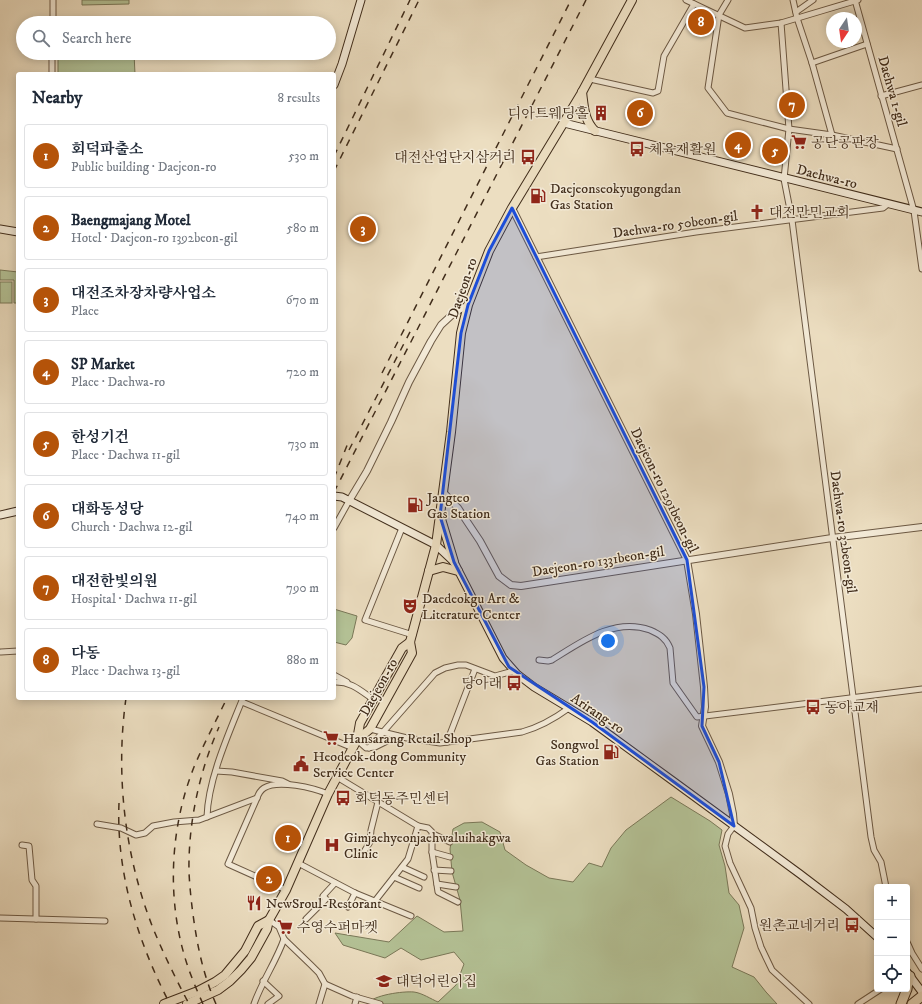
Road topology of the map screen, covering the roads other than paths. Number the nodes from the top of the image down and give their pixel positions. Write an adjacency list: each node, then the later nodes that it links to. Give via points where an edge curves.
1 (53, 0): 12 (street)
2 (361, 0): 20 (main road)
3 (632, 0): 19 (main road, Daejeon-ro)
4 (686, 0): 9 (street)
5 (728, 0): 11 (street)
6 (793, 0): 10 (street)
7 (813, 0): 10 (street)
8 (856, 0): 13 (street); 15 (street, Daehwa 1-gil)
9 (694, 4): 11 (street); 19 (street, via 664,56 658,92)
10 (796, 12): 13 (street)
11 (719, 15): 14 (street, via 745,28); 25 (street, via 708,88 727,113)
12 (53, 16)
13 (797, 18): 14 (street); 17 (street)
14 (781, 23): 25 (street, Daehwa-ro 32beon-gil)
15 (867, 44): 17 (street); 23 (street, Daehwa 1-gil)
16 (52, 60): 18 (street)
17 (812, 63): 27 (street)
18 (52, 72)
19 (590, 79): 22 (main road, Daejeon-ro)
20 (336, 80)
21 (922, 84): 23 (street)
22 (582, 92): 24 (main road, Daejeon-ro); 26 (main road, via 586,118)
23 (881, 96): 28 (street, Daehwa 1-gil)
24 (564, 123): 26 (main road, Daehwa-ro); 31 (main road, Daejeon-ro)
25 (789, 129): 27 (street); 29 (street, Daehwa-ro 32beon-gil)
26 (595, 131): 29 (main road, Daehwa-ro)
27 (832, 135): 28 (street)
28 (897, 149): 32 (street, Daehwa 1-gil)
29 (784, 179): 30 (main road, Daehwa-ro); 34 (street, Daehwa-ro 32beon-gil)
30 (888, 204): 32 (main road, Daehwa-ro); 34 (street, Daehwa-ro 50beon-gil, via 883,208)
31 (512, 208): 37 (street, Daejeon-ro 1291beon-gil); 39 (main road, Daejeon-ro, via 489,251)
32 (914, 211): 33 (main road, Daehwa-ro); 38 (street, Daehwa 1-gil)
33 (922, 212)
34 (792, 220): 37 (street, Daehwa-ro 50beon-gil, via 688,233); 49 (street, Daehwa-ro 32beon-gil)
35 (0, 229): 36 (main road)
36 (16, 232)
37 (536, 257): 51 (street, Daejeon-ro 1291beon-gil)
38 (922, 269)
39 (468, 305): 40 (main road, Daejeon-ro, via 461,333); 42 (street, via 441,325 431,341 367,471)
40 (444, 493): 45 (main road, Daejeon-ro); 51 (street, Daejeon-ro 1331beon-gil, via 458,508 499,576 511,585 521,586)
41 (336, 496): 42 (main road, Arirang-ro)
42 (349, 501): 46 (street); 48 (main road, Arirang-ro)
43 (16, 512): 44 (main road)
44 (0, 516)
45 (440, 516): 50 (main road, Daejeon-ro); 52 (main road)
46 (336, 524)
47 (922, 527): 49 (street, Daejeon-ro 1331beon-gil)
48 (402, 528): 50 (main road, Arirang-ro); 55 (street, via 365,620)
49 (832, 538): 51 (street, Daejeon-ro 1331beon-gil); 65 (street, Daehwa-ro 32beon-gil)
50 (436, 545): 52 (main road, Arirang-ro); 53 (main road, Daejeon-ro)
51 (687, 560): 69 (street, Daejeon-ro 1291beon-gil, via 696,614)
52 (454, 562): 54 (main road, Arirang-ro)
53 (429, 571): 54 (main road, via 443,567); 55 (main road, Daejeon-ro)
54 (458, 571): 60 (main road, Arirang-ro, via 502,658)
55 (411, 638): 67 (main road, Daejeon-ro, via 402,648); 70 (main road, Daejeon-ro, via 412,653)
56 (0, 652): 57 (street)
57 (16, 652)
58 (539, 660): 69 (street, via 548,661 596,633 631,626 643,628 659,634 668,642 673,683 697,717)
59 (476, 668): 60 (street, via 495,676); 71 (street, via 458,665 435,673); 74 (street)
60 (513, 671): 68 (main road, Arirang-ro)
61 (336, 676): 63 (street)
62 (336, 682): 63 (street)
63 (354, 686): 67 (street)
64 (922, 689): 65 (street)
65 (854, 697): 69 (street); 101 (street, Daehwa-ro 32beon-gil, via 871,836)
66 (242, 700): 75 (street); 77 (street)
67 (374, 700): 73 (main road, Daejeon-ro, via 360,724)
68 (569, 708): 74 (street, via 555,718 528,730); 86 (main road, Arirang-ro)
69 (704, 716): 86 (street, Daejeon-ro 1291beon-gil, via 702,726 719,762 729,794)
70 (370, 728): 71 (street); 73 (main road, Daejeon-ro)
71 (383, 732): 72 (street); 76 (street)
72 (398, 736): 74 (street, via 430,742); 76 (street)
73 (357, 740): 75 (main road, Daejeon-ro); 76 (street, via 363,747)
74 (447, 742)
75 (353, 748): 78 (main road, Daejeon-ro)
76 (369, 748)
77 (216, 771): 79 (street, via 282,781); 83 (street)
78 (337, 777): 80 (main road, Daejeon-ro); 82 (street)
79 (289, 785): 80 (street); 81 (street, via 263,788)
80 (328, 794): 93 (main road, Daejeon-ro)
81 (257, 798): 83 (street); 104 (street, via 228,864)
82 (378, 802): 85 (street); 91 (street, via 370,842)
83 (207, 818): 84 (street, via 153,826 136,835 121,828)
84 (97, 824)
85 (418, 826): 87 (street, via 428,828); 94 (street, via 408,859)
86 (734, 826): 115 (main road, Arirang-ro, via 846,909); 134 (street, via 728,834 725,846 751,908 761,947 772,970)
87 (433, 834): 88 (street); 90 (street)
88 (450, 842)
89 (22, 845): 111 (street, via 29,846 32,880 36,886)
90 (432, 852): 92 (street); 95 (street)
91 (362, 855)
92 (450, 857)
93 (298, 863): 99 (street); 104 (main road, Daejeon-ro)
94 (402, 867): 97 (street); 98 (street)
95 (434, 870): 96 (street); 100 (street)
96 (451, 871)
97 (394, 877): 103 (street); 106 (street)
98 (424, 877)
99 (335, 883): 105 (street); 113 (street, via 323,896 326,899)
100 (437, 884): 102 (street); 107 (street, via 438,892)
101 (885, 884)
102 (456, 887)
103 (419, 888)
104 (286, 890): 112 (main road, Daejeon-ro)
105 (355, 892): 106 (street); 108 (street)
106 (375, 901): 109 (street)
107 (458, 902)
108 (348, 907)
109 (411, 916)
110 (0, 918): 111 (street)
111 (36, 919): 114 (street)
112 (269, 920): 116 (street, via 279,928); 127 (main road, Daejeon-ro, via 258,926 245,951 225,975 198,991); 128 (main road, Daejeon-ro, via 267,930 241,970 218,990)
113 (306, 920)
114 (105, 921)
115 (874, 934)
116 (284, 939): 120 (street); 121 (street, via 319,973)
117 (910, 949): 118 (street)
118 (922, 969)
119 (910, 977): 124 (main road)
120 (264, 981): 129 (street); 130 (street, via 279,996)
121 (325, 984): 126 (street); 131 (street)
122 (876, 992): 135 (street)
123 (906, 992): 136 (highway)
124 (922, 992)
125 (922, 996): 137 (highway)
126 (357, 997): 132 (street); 133 (street)
127 (164, 1004)
128 (187, 1004)
129 (254, 1004)
130 (268, 1004)
131 (319, 1004)
132 (355, 1004)
133 (380, 1004)
134 (809, 1004)
135 (858, 1004)
136 (901, 1004)
137 (912, 1004)

